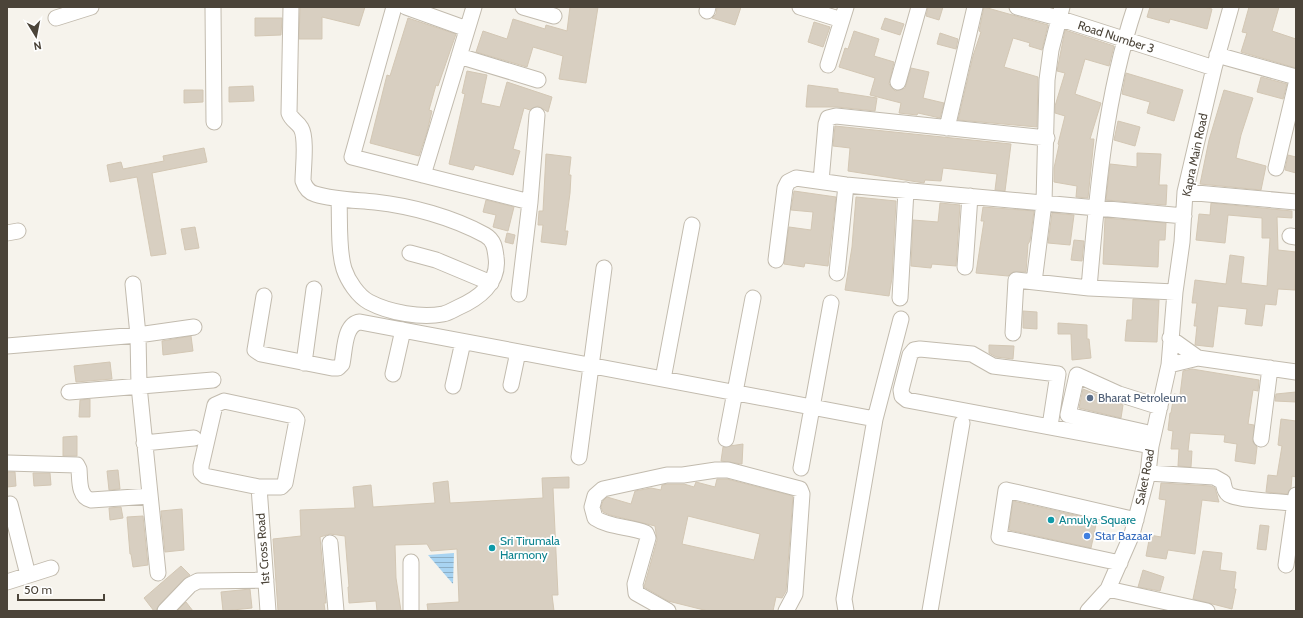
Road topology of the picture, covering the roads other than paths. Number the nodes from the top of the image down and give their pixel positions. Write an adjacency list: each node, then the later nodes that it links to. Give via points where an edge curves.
1 (91, 7): 17 (street)
2 (213, 7): 28 (street)
3 (291, 7): 38 (street, via 289,113 291,119 301,128 303,136 303,182 313,193)
4 (394, 7): 32 (street, via 352,157)
5 (406, 7): 18 (street)
6 (474, 7): 18 (street)
7 (523, 7): 16 (street)
8 (800, 7): 15 (street)
9 (919, 7): 25 (street)
10 (975, 7): 29 (street)
11 (1017, 7): 14 (street, Road Number 3)
12 (1135, 7): 19 (street)
13 (1232, 7): 21 (street, Kapra Main Road)
14 (1060, 12): 19 (street, Road Number 3); 30 (street, via 1047,80)
15 (844, 13): 22 (street)
16 (554, 16)
17 (56, 18)
18 (468, 29): 20 (street)
19 (1124, 40): 21 (street, Road Number 3); 42 (street, via 1102,151)
20 (459, 56): 24 (street); 32 (street)
21 (1216, 62): 23 (street, Road Number 3); 36 (street, Kapra Main Road)
22 (828, 65)
23 (1296, 77)
24 (538, 80)
25 (898, 82)
26 (1296, 84): 31 (street)
27 (537, 114): 39 (street)
28 (214, 122)
29 (947, 128): 30 (street); 33 (street, via 836,116 828,118)
30 (1047, 138): 41 (street)
31 (1276, 168)
32 (424, 175): 39 (street)
33 (821, 181): 34 (street); 46 (street, via 796,178 788,182 785,188)
34 (846, 185): 35 (street); 49 (street)
35 (906, 190): 37 (street); 59 (street)
36 (1185, 192): 40 (street); 43 (street, Kapra Main Road)
37 (970, 196): 41 (street); 47 (street)
38 (340, 199): 51 (street, via 376,202 418,210 484,234 495,246 497,262 495,277); 51 (street, via 344,268 353,287 368,302 390,310 423,315 444,314 484,293)
39 (530, 202): 56 (street)
40 (1296, 202)
41 (1044, 203): 42 (street); 50 (street)
42 (1096, 209): 43 (street); 53 (street)
43 (1184, 216): 55 (street, Kapra Main Road)
44 (692, 225): 77 (street)
45 (410, 253): 51 (street, via 436,260)
46 (776, 260)
47 (965, 267)
48 (604, 268): 73 (street)
49 (837, 273)
50 (1034, 282): 53 (street); 64 (street, via 1016,280)
51 (491, 283)
52 (133, 284): 65 (street)
53 (1089, 288): 55 (street)
54 (314, 289): 72 (street)
55 (1175, 292): 66 (street, Kapra Main Road)
56 (519, 294)
57 (264, 296): 72 (street, via 256,350 261,354)
58 (753, 298): 83 (street)
59 (900, 298)
60 (831, 303): 84 (street)
61 (901, 319): 86 (street)
62 (194, 327): 65 (street)
63 (403, 330): 67 (street); 72 (street, via 354,323 349,327 342,364 338,368); 76 (street)
64 (1013, 333)
65 (138, 335): 68 (street); 80 (street)
66 (1170, 338): 70 (street); 71 (street, Kapra Main Road)
67 (463, 342): 69 (street); 81 (street)
68 (7, 346)
69 (518, 352): 73 (street); 79 (street)
70 (1198, 358): 71 (street); 74 (street)
71 (1169, 360): 85 (street, Saket Road)
72 (304, 363)
73 (591, 365): 77 (street); 94 (street)
74 (1270, 368): 75 (street); 91 (street)
75 (1296, 372)
76 (393, 374)
77 (663, 379): 83 (street)
78 (213, 380): 80 (street)
79 (511, 385)
80 (139, 386): 82 (street); 93 (street)
81 (453, 386)
82 (69, 392)
83 (736, 393): 84 (street); 90 (street)
84 (811, 407): 86 (street); 96 (street)
85 (1160, 407): 92 (street, Saket Road); 92 (street, via 1119,394 1077,375 1068,414)
86 (875, 419): 119 (street, via 844,599)
87 (962, 423): 120 (street)
88 (1050, 426): 88 (street, via 1058,374 993,366 972,354 920,349 914,350 910,355 901,390 902,396 908,400); 92 (street)
89 (194, 438): 93 (street)
90 (726, 439)
91 (1261, 439)
92 (1152, 440): 97 (street, Saket Road)
93 (144, 443): 99 (street)
94 (579, 457)
95 (7, 463): 99 (street, via 76,465 85,499)
96 (801, 468)
97 (1148, 473): 100 (street, via 1214,477 1223,482 1224,490 1229,495 1243,498); 102 (street, Saket Road)
98 (259, 487): 98 (street, via 205,476 201,472 215,405 218,402 224,401 294,416 297,420 285,483 281,487); 110 (street, 1st Cross Road)
99 (150, 496): 108 (street)
100 (1295, 499): 106 (street)
101 (10, 504): 109 (street)
102 (1136, 520): 105 (street, Saket Road); 105 (street, via 1006,490 999,537)
103 (330, 543): 115 (street)
104 (411, 562): 116 (street)
105 (1120, 563): 112 (street, Saket Road)
106 (1285, 564)
107 (51, 568): 109 (street)
108 (158, 573)
109 (28, 575): 111 (street)
110 (266, 580): 113 (street, via 198,581 190,585); 114 (street, 1st Cross Road)
111 (7, 582)
112 (1108, 589): 121 (street, Saket Road); 122 (street)
113 (165, 611)
114 (268, 611)
115 (336, 611)
116 (411, 611)
117 (668, 611): 118 (street, via 636,593 635,584 648,538 646,533 635,528 602,523 595,518 592,507 595,496 603,489 667,475 683,476 716,470 728,470 800,489 802,494 795,594)
118 (786, 611)
119 (846, 611)
120 (930, 611)
121 (1088, 611)
122 (1207, 611)

